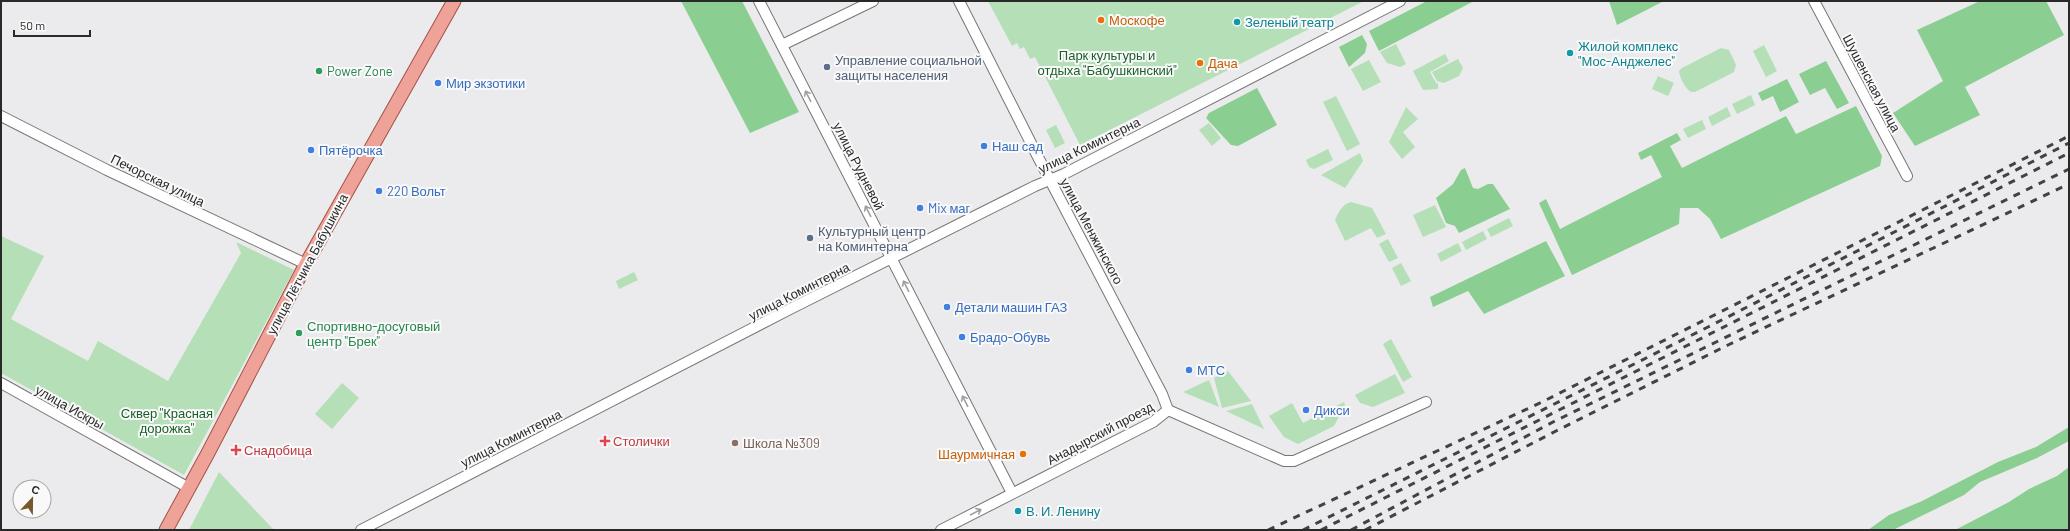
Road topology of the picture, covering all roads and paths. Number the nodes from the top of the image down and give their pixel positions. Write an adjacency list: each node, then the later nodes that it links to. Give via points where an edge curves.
1 (454, 1): 12 (main road, улица Лётчика Бабушкина)
2 (760, 1): 7 (street, улица Рудневой)
3 (873, 1): 7 (street)
4 (959, 1): 10 (street, улица Менжинского)
5 (1400, 1): 10 (street, улица Коминтерна)
6 (1814, 1): 9 (street, Шушенская улица)
7 (782, 45): 11 (street, улица Рудневой, one-way to 7)
8 (1, 116): 12 (street, Печорская улица, via 107,170)
9 (1907, 176)
10 (1050, 180): 11 (street, улица Коминтерна); 15 (street, улица Менжинского, via 1126,323)
11 (893, 258): 17 (street, улица Рудневой, one-way to 11); 19 (street, улица Коминтерна)
12 (306, 264): 16 (main road, улица Лётчика Бабушкина)
13 (1, 383): 16 (street, улица Искры)
14 (1426, 402): 15 (street, Анадырский проезд, via 1294,462 1284,461)
15 (1168, 410): 17 (street, Анадырский проезд, via 1153,422)
16 (189, 488): 18 (main road, улица Лётчика Бабушкина)
17 (1012, 493): 20 (street, Анадырский проезд, one-way to 17)
18 (166, 530)
19 (361, 530)
20 (941, 530)

